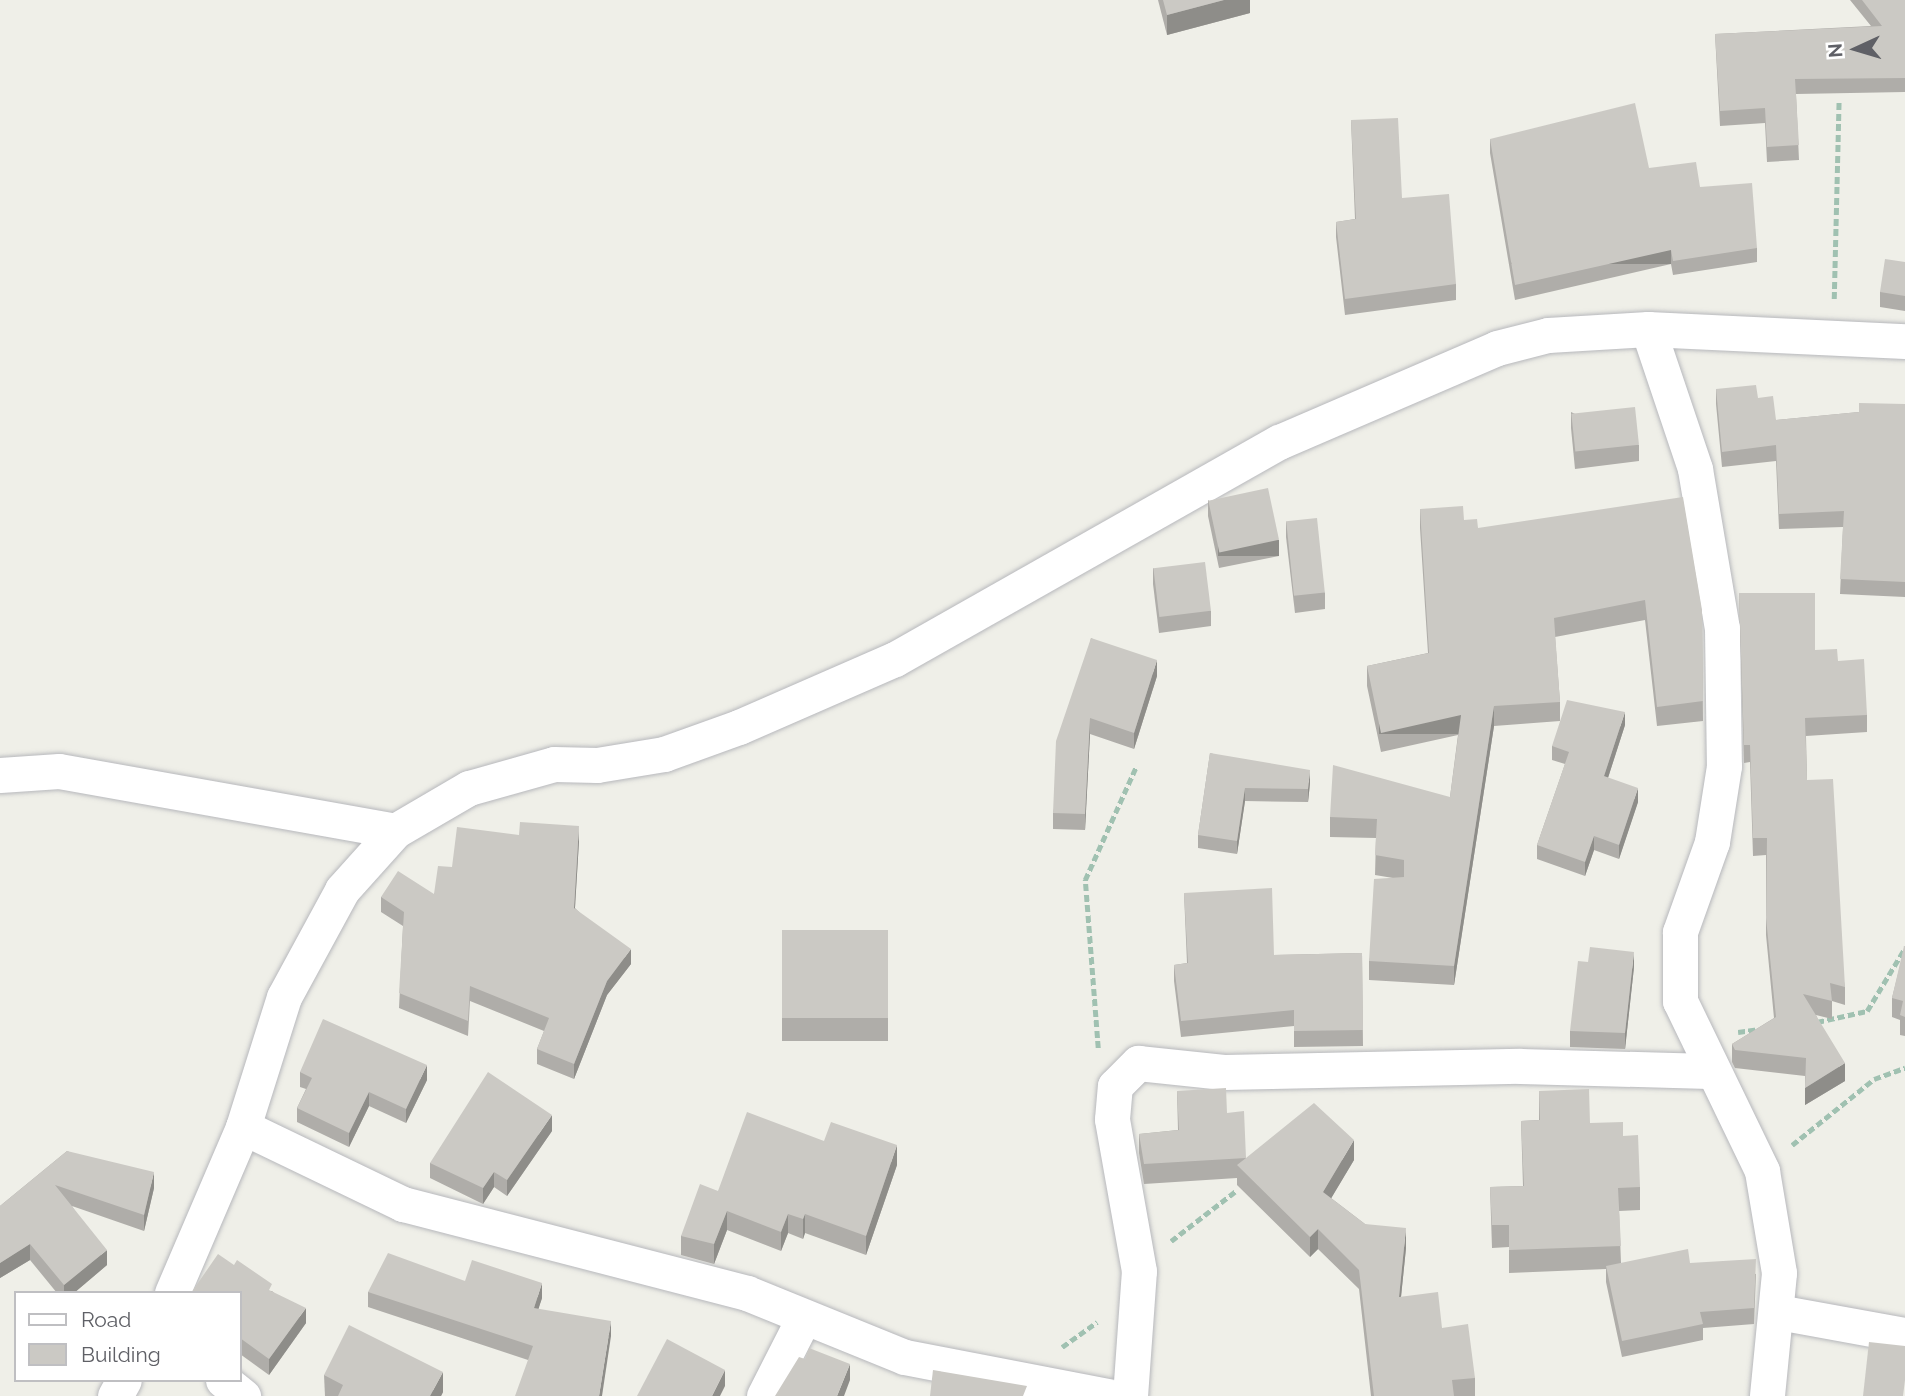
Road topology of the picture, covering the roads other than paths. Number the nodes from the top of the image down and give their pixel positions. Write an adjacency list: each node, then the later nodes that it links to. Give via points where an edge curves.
1 (1648, 329): 2 (street); 4 (street, via 1548,335 1436,371 1279,442 846,681 664,754 597,765 554,764 469,788); 5 (street, via 1695,469 1722,628 1720,803 1680,932 1681,1001)
2 (1905, 341)
3 (0, 775): 4 (street, via 59,771)
4 (395, 831): 6 (street, via 342,890 285,997)
5 (1709, 1071): 8 (street, via 1762,1171 1779,1273); 15 (street, via 1506,1066 1224,1072 1147,1062 1128,1070 1115,1086 1112,1119 1139,1271)
6 (243, 1127): 7 (street); 9 (street, via 403,1204 747,1293)
7 (173, 1291)
8 (1778, 1312): 10 (street); 16 (street)
9 (803, 1319): 13 (street); 14 (street, via 905,1357)
10 (1905, 1335)
11 (226, 1382): 12 (street)
12 (243, 1396)
13 (764, 1396)
14 (1108, 1396)
15 (1130, 1396)
16 (1767, 1396)

